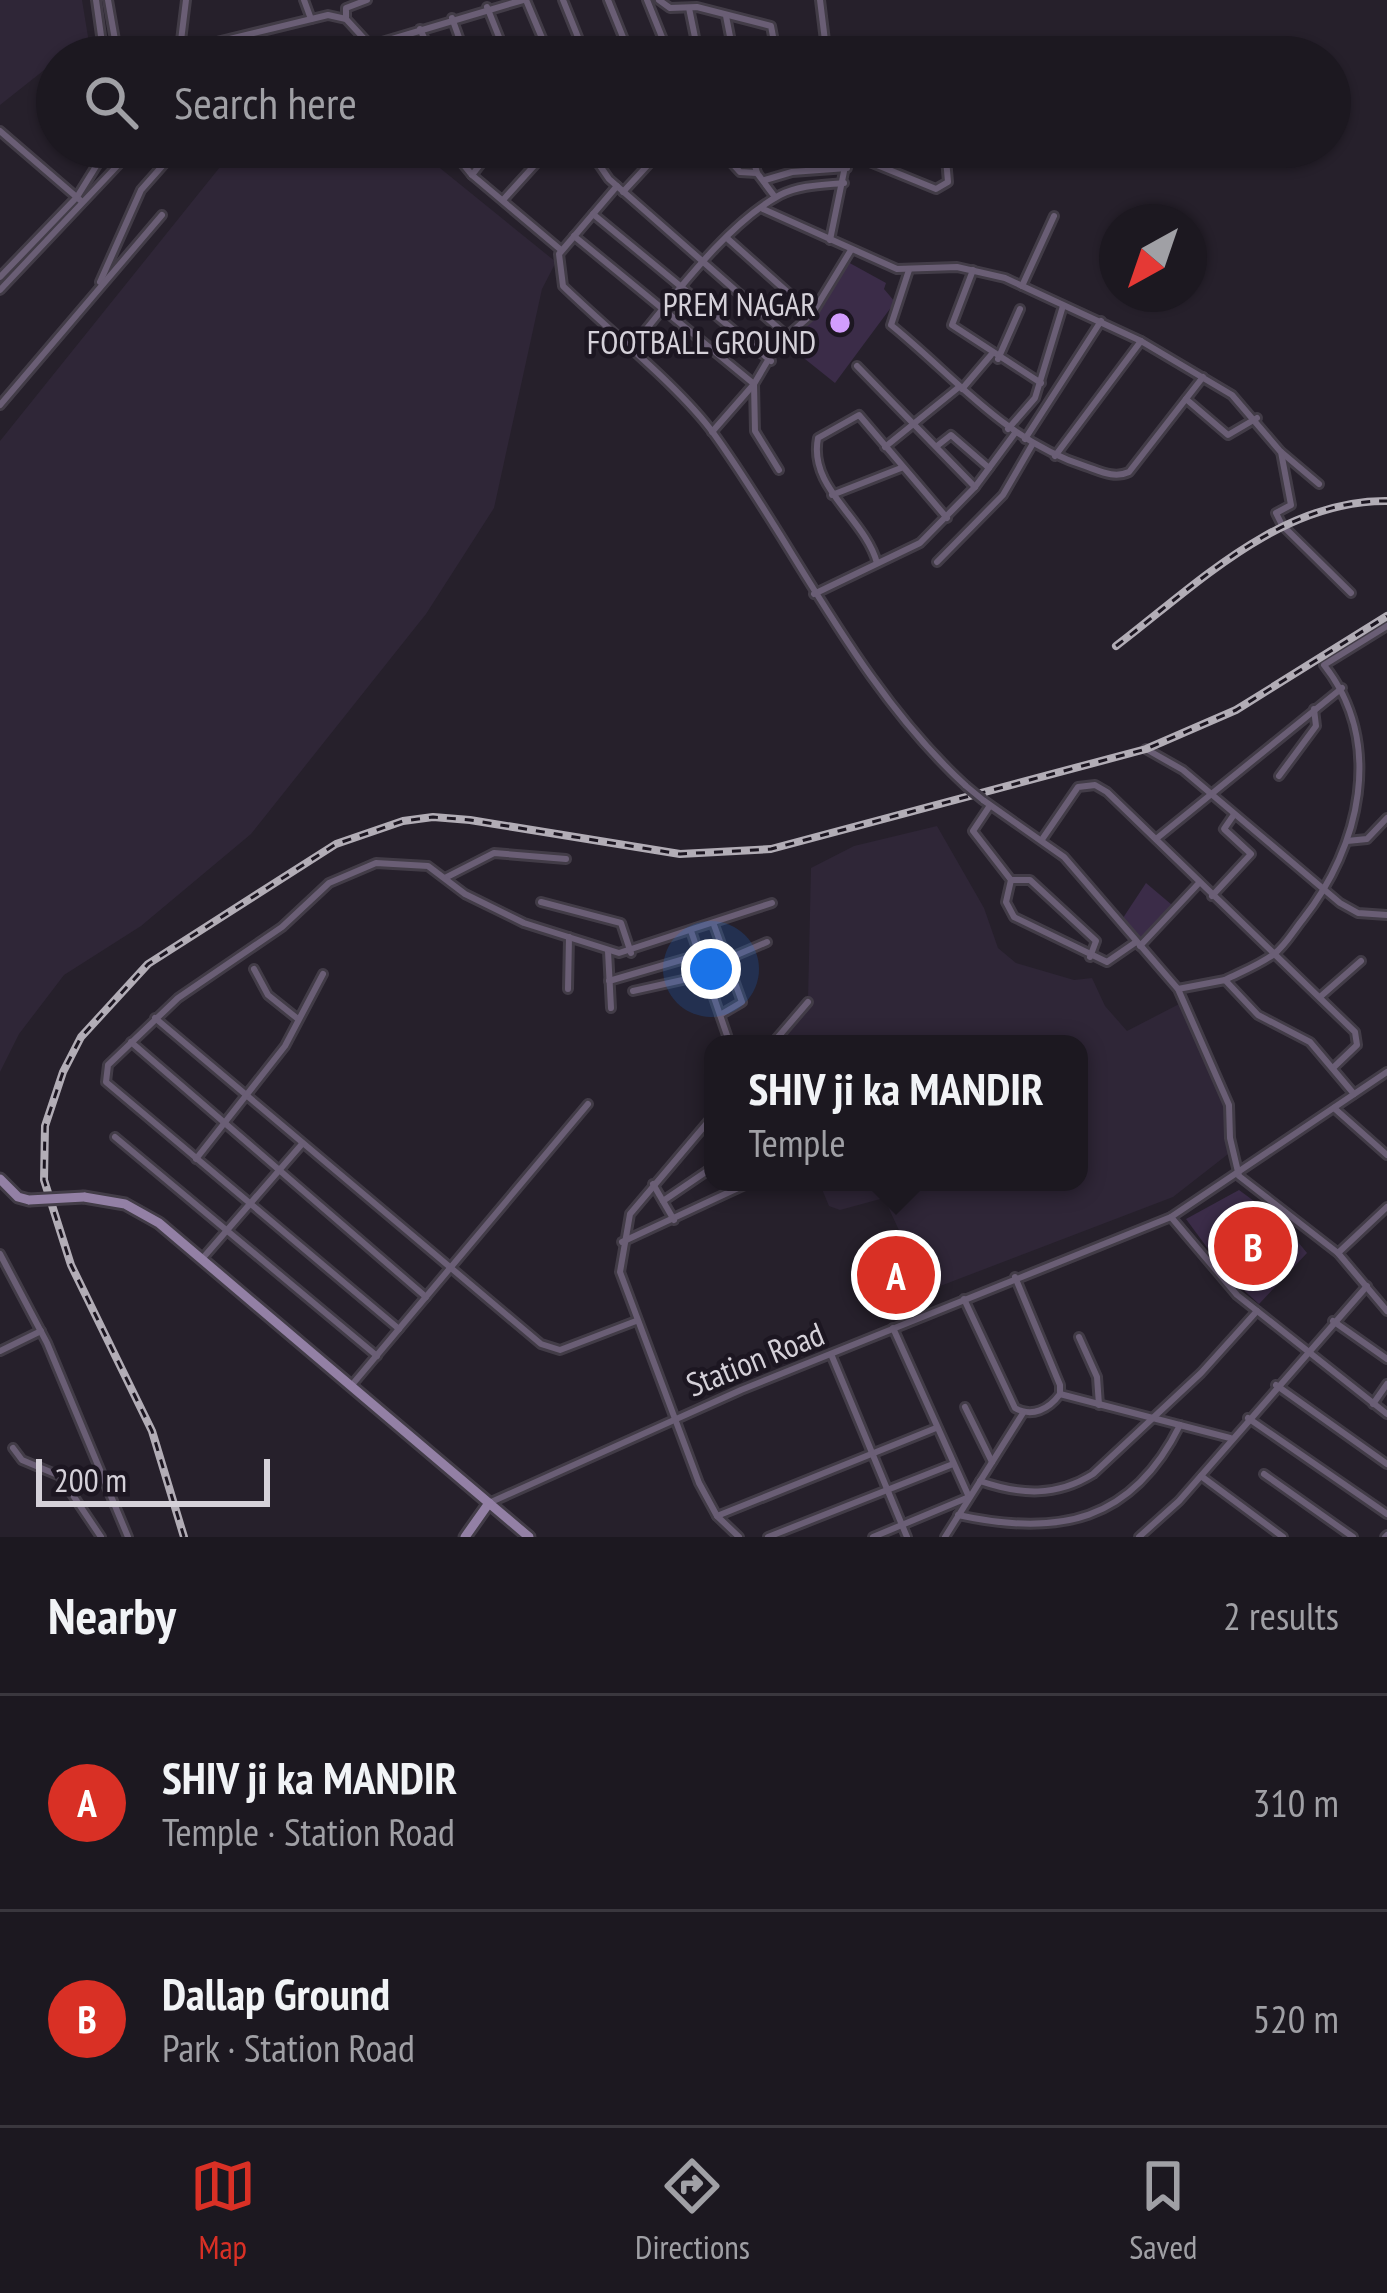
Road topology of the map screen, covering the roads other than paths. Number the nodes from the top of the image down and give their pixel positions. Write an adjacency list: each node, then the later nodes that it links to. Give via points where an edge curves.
1 (96, 0): 20 (street)
2 (108, 0): 21 (street)
3 (187, 0): 22 (street)
4 (304, 0): 18 (street)
5 (367, 0): 12 (street)
6 (525, 0): 13 (street); 29 (street)
7 (562, 0): 30 (street)
8 (608, 0): 31 (street)
9 (647, 0): 32 (street)
10 (659, 0): 14 (street)
11 (820, 0): 36 (street)
12 (345, 4): 17 (street)
13 (487, 7): 16 (street); 28 (street)
14 (689, 8): 15 (street); 33 (street)
15 (726, 16): 34 (street); 35 (street, via 772,26)
16 (452, 18): 19 (street); 27 (street)
17 (346, 19): 18 (street); 24 (street)
18 (311, 20): 23 (street)
19 (420, 29): 25 (street); 26 (street)
20 (101, 36)
21 (114, 36)
22 (182, 36)
23 (249, 36)
24 (363, 36)
25 (399, 36)
26 (423, 36)
27 (458, 36)
28 (499, 36)
29 (541, 36)
30 (577, 36)
31 (623, 36)
32 (662, 36)
33 (695, 36)
34 (730, 36)
35 (774, 36)
36 (824, 36)
37 (0, 131): 38 (street)
38 (36, 162)
39 (43, 168): 59 (street)
40 (98, 168): 59 (street)
41 (114, 168): 59 (street)
42 (160, 168): 77 (street, via 141,190)
43 (466, 168): 54 (street)
44 (478, 168): 54 (street)
45 (532, 168): 60 (street)
46 (604, 168): 57 (street)
47 (643, 168): 57 (street)
48 (736, 168): 53 (street)
49 (757, 168): 53 (street)
50 (847, 168): 55 (street); 56 (street)
51 (889, 168): 52 (street, via 936,189 948,182)
52 (947, 168)
53 (758, 172): 55 (street)
54 (472, 175): 60 (street)
55 (765, 180): 58 (street)
56 (844, 183): 58 (street); 67 (street)
57 (620, 189): 63 (street); 70 (street)
58 (775, 197): 61 (street)
59 (80, 200): 73 (street); 76 (street)
60 (503, 200): 68 (street)
61 (763, 209): 66 (street); 67 (street)
62 (162, 214): 77 (street)
63 (593, 214): 65 (street); 75 (street)
64 (1054, 216): 74 (street)
65 (574, 236): 68 (street); 80 (street)
66 (728, 239): 70 (street); 81 (street)
67 (830, 240): 69 (street)
68 (562, 250): 85 (street, via 563,286)
69 (851, 250): 71 (street); 81 (street)
70 (705, 261): 75 (street); 83 (street)
71 (909, 270): 72 (street); 92 (street, via 888,321)
72 (973, 270): 74 (street); 86 (street, via 952,325)
73 (0, 277)
74 (1022, 286): 78 (street)
75 (683, 289): 80 (street); 87 (street)
76 (0, 290)
77 (97, 291): 94 (street)
78 (1064, 306): 82 (street); 90 (street)
79 (1020, 309): 86 (street)
80 (663, 310): 85 (street); 91 (street)
81 (812, 314): 83 (street)
82 (1101, 321): 84 (street); 99 (street)
83 (785, 338): 87 (street)
84 (1141, 340): 89 (street); 104 (street)
85 (629, 350): 98 (street)
86 (994, 357): 90 (street); 92 (street)
87 (771, 361): 91 (street)
88 (856, 366): 96 (street)
89 (1203, 376): 93 (street); 95 (street)
90 (1041, 383): 97 (street)
91 (754, 384): 98 (street); 107 (street, via 755,431)
92 (961, 388): 96 (street); 97 (street)
93 (1186, 399): 95 (street, via 1228,435); 104 (street, via 1122,476)
94 (0, 405)
95 (1257, 418): 103 (street)
96 (914, 424): 101 (street); 102 (street)
97 (1012, 431): 99 (street); 106 (street)
98 (712, 432): 115 (street)
99 (1024, 440): 100 (street)
100 (1033, 445): 104 (street); 112 (street, via 1003,495)
101 (885, 447): 105 (street); 110 (street, via 859,415 818,438)
102 (936, 447): 106 (street, via 951,435); 109 (street)
103 (1280, 451): 108 (street); 114 (street, via 1291,505 1276,513)
104 (1055, 456)
105 (902, 468): 110 (street); 111 (street)
106 (989, 468): 109 (street)
107 (778, 470)
108 (1319, 484)
109 (975, 487): 111 (street)
110 (832, 495): 113 (street, via 866,533)
111 (947, 518): 113 (street, via 920,543)
112 (937, 562)
113 (877, 563): 115 (street)
114 (1351, 593)
115 (814, 594): 122 (street, bridge, via 924,743)
116 (1387, 626): 117 (street, via 1324,665)
117 (1342, 688): 118 (street); 127 (street, via 1360,754)
118 (1314, 709): 120 (street, via 1313,733); 121 (street)
119 (1146, 749): 121 (street)
120 (1279, 776)
121 (1211, 795): 123 (street); 126 (street)
122 (986, 803): 125 (street); 130 (street, via 973,831)
123 (1234, 814): 132 (street); 133 (street, via 1225,829 1251,854)
124 (1387, 818): 127 (street, via 1367,838)
125 (1043, 838): 126 (street, via 1086,784 1107,792); 141 (street)
126 (1156, 839): 131 (street)
127 (1347, 841): 132 (street)
128 (566, 860): 129 (street, via 494,853)
129 (445, 878): 139 (street, via 477,901); 161 (street, via 418,864 376,863 342,874)
130 (1011, 880): 146 (street, via 1006,902 1014,917); 146 (street, via 1030,880 1069,911 1096,941)
131 (1199, 884): 133 (street); 141 (street)
132 (1326, 891): 136 (street, via 1358,913); 144 (street)
133 (1212, 896): 144 (street)
134 (541, 902): 143 (street, via 617,920)
135 (772, 903): 137 (street)
136 (1387, 915)
137 (714, 925): 138 (street); 147 (street)
138 (691, 932): 143 (street); 145 (street)
139 (569, 937): 142 (street); 154 (street)
140 (767, 942): 147 (street)
141 (1138, 944): 146 (street, via 1113,962); 155 (street)
142 (608, 951): 143 (street); 153 (street)
143 (631, 952)
144 (1277, 953): 152 (street); 157 (street)
145 (699, 955): 150 (street); 153 (street)
146 (1090, 957)
147 (728, 959): 150 (street); 160 (street, via 742,1002)
148 (1361, 961): 157 (street)
149 (254, 969): 162 (street, via 268,995)
150 (705, 972): 156 (street); 160 (street)
151 (323, 974): 162 (street)
152 (1225, 980): 155 (street); 166 (street, via 1258,1015 1298,1032)
153 (609, 982): 159 (street)
154 (568, 989)
155 (1178, 989): 181 (street, via 1229,1105)
156 (633, 991)
157 (1320, 997): 166 (street, via 1358,1038)
158 (808, 1002): 164 (street)
159 (611, 1008)
160 (720, 1016): 163 (street)
161 (155, 1018): 165 (street); 169 (street)
162 (298, 1019): 169 (street)
163 (727, 1035)
164 (780, 1035)
165 (131, 1042): 172 (street); 177 (street, via 108,1065 106,1082)
166 (1334, 1067): 168 (street)
167 (1385, 1077): 168 (street, Station Road)
168 (1354, 1094): 171 (street, Station Road)
169 (249, 1097): 172 (street); 175 (street)
170 (588, 1104): 196 (street)
171 (1334, 1108): 176 (street); 181 (street, Station Road)
172 (226, 1125): 177 (street); 179 (street)
173 (704, 1126): 183 (street)
174 (115, 1137): 191 (street)
175 (302, 1144): 179 (street); 196 (street)
176 (1387, 1155)
177 (196, 1159): 187 (street)
178 (0, 1167): 184 (street)
179 (278, 1171): 187 (street); 199 (street)
180 (704, 1172): 186 (street)
181 (1239, 1176): 189 (street, Station Road); 193 (street)
182 (0, 1179): 184 (street)
183 (653, 1184): 186 (street); 192 (street, via 630,1214)
184 (9, 1188): 195 (street, bridge, via 28,1200 85,1197 141,1212)
185 (733, 1191): 190 (street)
186 (662, 1201): 190 (street)
187 (249, 1204): 191 (street); 206 (street)
188 (1387, 1207): 193 (street)
189 (1171, 1216): 197 (street, Station Road); 201 (street)
190 (674, 1220): 192 (street)
191 (228, 1229): 195 (street); 212 (street)
192 (622, 1242): 204 (street, via 620,1272)
193 (1338, 1253): 198 (street)
194 (0, 1254): 207 (street)
195 (201, 1260): 216 (street)
196 (450, 1269): 199 (street); 204 (street, via 551,1350)
197 (1015, 1277): 200 (street, Station Road); 217 (street)
198 (1367, 1286): 202 (street); 203 (street)
199 (426, 1297): 206 (street)
200 (964, 1299): 205 (street, Station Road); 221 (street)
201 (1256, 1311): 210 (street); 224 (street)
202 (1387, 1311)
203 (1334, 1321): 210 (street); 213 (street)
204 (635, 1322): 223 (street)
205 (892, 1328): 211 (street, Station Road); 227 (street)
206 (399, 1329): 212 (street)
207 (41, 1331): 209 (street); 246 (street)
208 (1079, 1337): 219 (street)
209 (0, 1352)
210 (1303, 1353): 215 (street); 218 (street)
211 (831, 1354): 223 (street, Station Road); 230 (street)
212 (377, 1356): 216 (street)
213 (1387, 1359)
214 (1387, 1384): 218 (street)
215 (1276, 1385): 225 (street); 233 (street)
216 (350, 1388): 239 (street)
217 (1060, 1394): 219 (street); 221 (street)
218 (1373, 1404): 222 (street)
219 (1099, 1405): 224 (street)
220 (965, 1407): 231 (street)
221 (1023, 1413): 231 (street)
222 (1387, 1414)
223 (676, 1418): 239 (street, Station Road); 242 (street)
224 (1151, 1418): 226 (street); 236 (street, via 1076,1485 1030,1493)
225 (1248, 1418): 228 (street); 240 (street)
226 (1180, 1425): 228 (street); 241 (street, via 1136,1491 1082,1524 1016,1533)
227 (935, 1428): 230 (street); 232 (street)
228 (1230, 1438): 235 (street)
229 (13, 1448): 245 (street, via 61,1476)
230 (873, 1454): 237 (street); 242 (street)
231 (992, 1462): 236 (street)
232 (953, 1464): 237 (street); 238 (street)
233 (1387, 1464)
234 (1264, 1474): 244 (street)
235 (1201, 1476): 254 (street); 255 (street)
236 (980, 1481): 238 (street)
237 (889, 1489): 243 (street); 250 (street)
238 (969, 1497): 241 (street); 243 (street)
239 (489, 1503): 247 (street); 248 (street)
240 (1387, 1514)
241 (958, 1515): 253 (street)
242 (717, 1516): 249 (street)
243 (902, 1526): 251 (street); 252 (street)
244 (1341, 1529): 256 (street); 257 (street)
245 (100, 1537)
246 (128, 1537)
247 (465, 1537)
248 (529, 1537)
249 (739, 1537)
250 (768, 1537)
251 (873, 1537)
252 (912, 1537)
253 (945, 1537)
254 (1139, 1537)
255 (1283, 1537)
256 (1335, 1537)
257 (1353, 1537)

